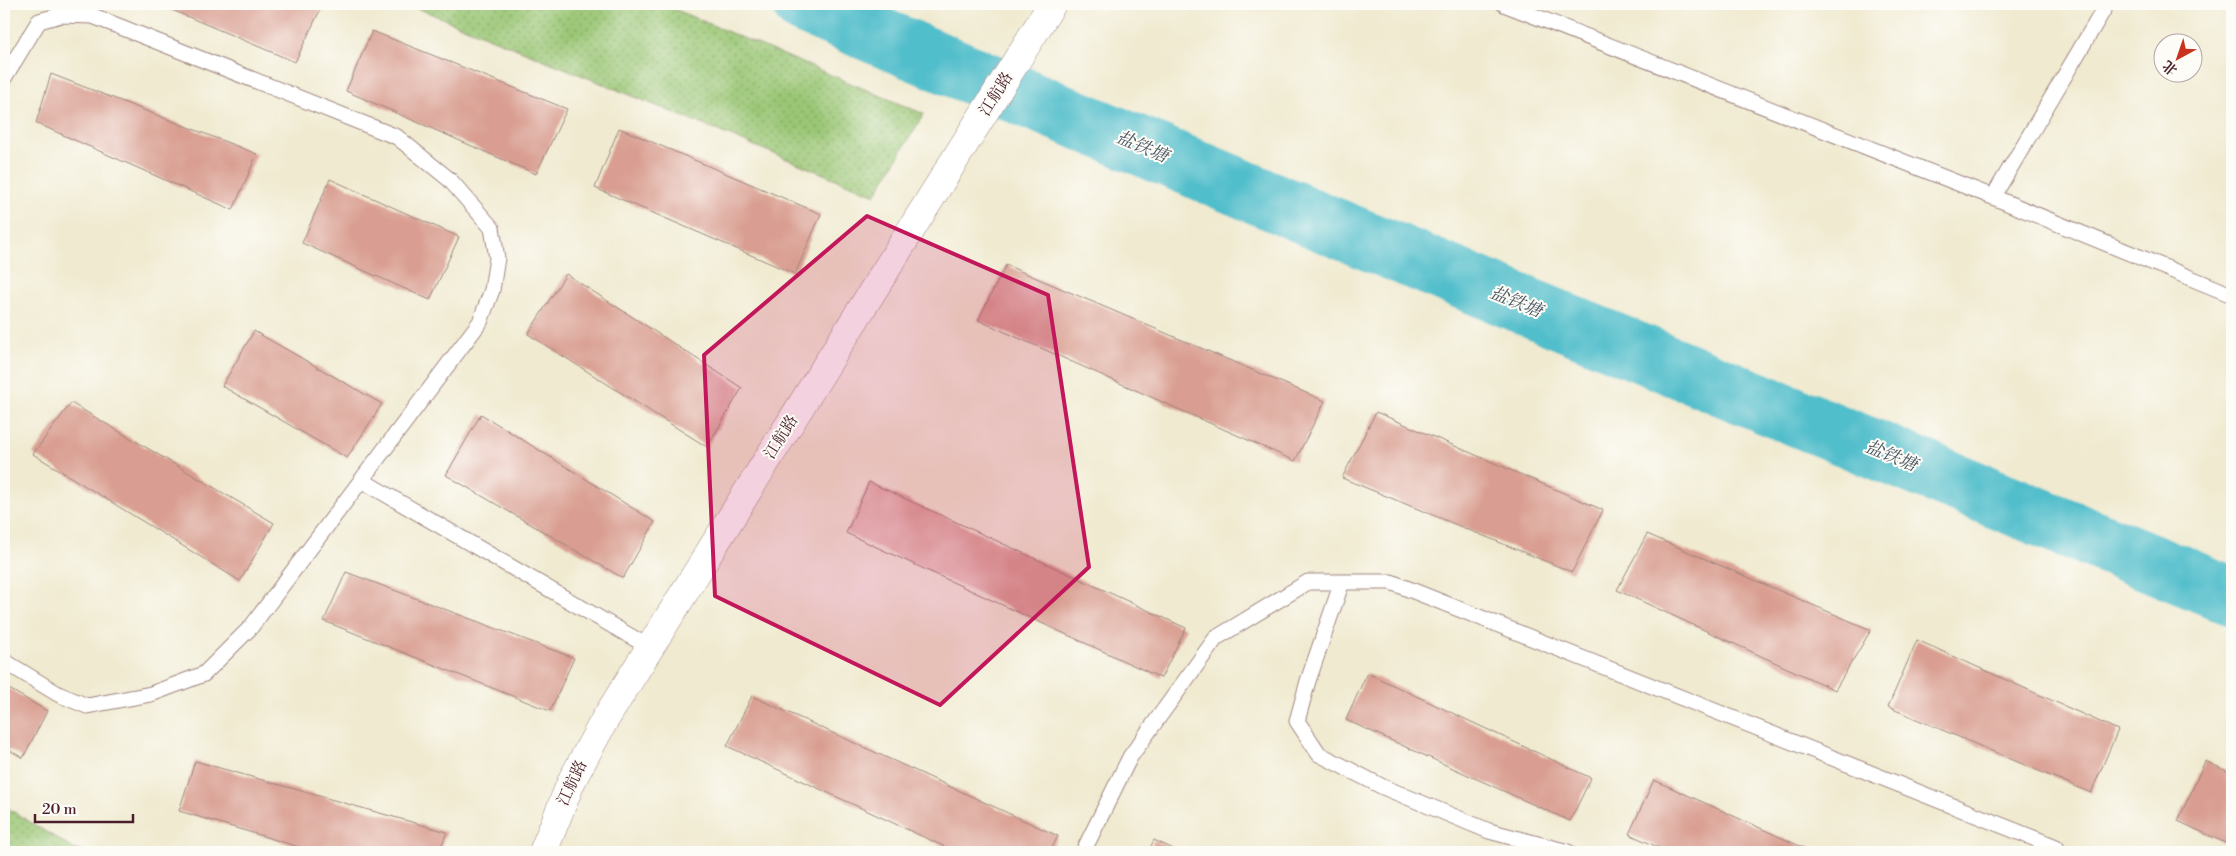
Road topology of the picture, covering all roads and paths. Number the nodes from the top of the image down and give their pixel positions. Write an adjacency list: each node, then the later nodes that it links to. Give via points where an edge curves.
1 (1052, 4): 9 (street, 江航路)
2 (1504, 4): 5 (lane)
3 (2107, 4): 5 (lane)
4 (4, 78): 7 (lane, via 39,21 61,15 93,16 397,137 456,187 492,228 497,258 492,290 480,322)
5 (1993, 197): 6 (lane)
6 (2232, 295)
7 (363, 481): 9 (lane); 10 (lane, via 251,627 204,674 151,694 87,706 58,694)
8 (1342, 582): 12 (lane, via 1308,582 1216,638 1130,757); 13 (lane, via 1297,721 1319,754 1384,787 1489,831); 14 (lane, via 1391,582 2056,847)
9 (649, 647): 11 (street, 江航路, via 572,780)
10 (4, 661)
11 (543, 852)
12 (1083, 852)
13 (1568, 852)
14 (2059, 852)

